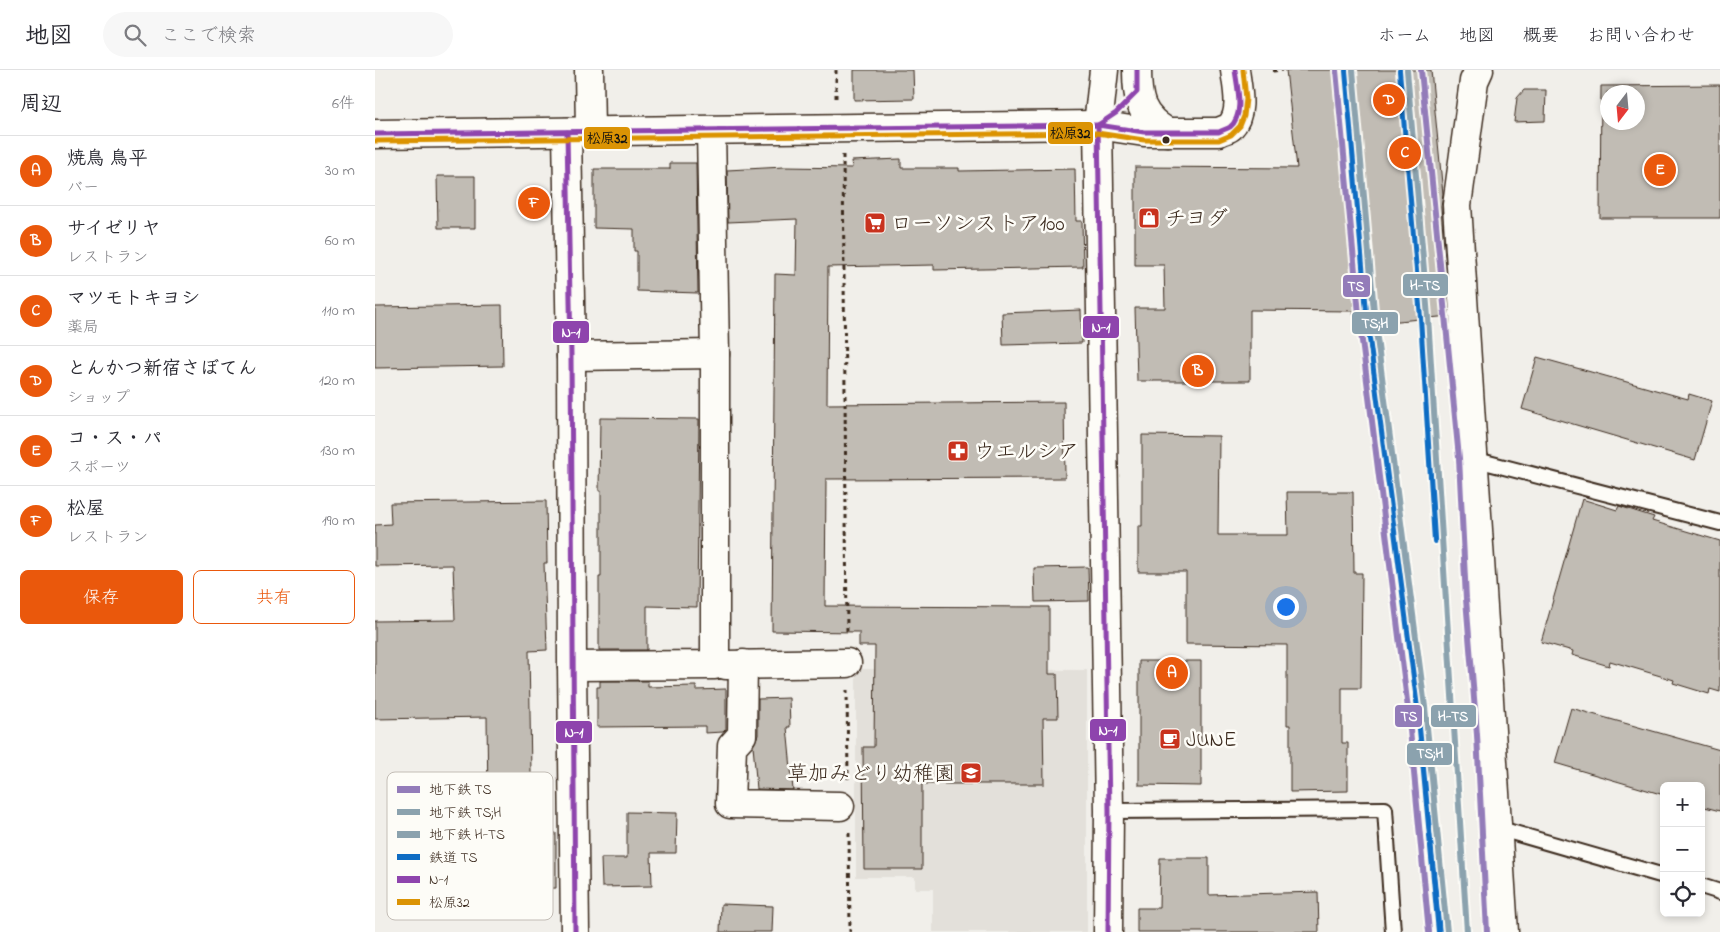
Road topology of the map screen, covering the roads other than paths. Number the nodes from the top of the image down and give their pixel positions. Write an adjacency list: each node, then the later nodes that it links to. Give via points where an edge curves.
1 (589, 70): 8 (street)
2 (1104, 70): 6 (street)
3 (1235, 70): 9 (street, via 1237,114 1230,128 1219,132)
4 (1479, 70): 13 (street, via 1474,81 1457,205)
5 (1137, 81): 6 (street, via 1116,113); 9 (street, via 1143,110 1154,124)
6 (1098, 125): 7 (street); 9 (street); 20 (street)
7 (711, 130): 8 (street); 11 (street)
8 (579, 132): 10 (street); 12 (street)
9 (1167, 132)
10 (375, 134)
11 (715, 354): 12 (street); 17 (street)
12 (571, 356): 18 (street)
13 (1473, 459): 14 (lane); 21 (street)
14 (1720, 522)
15 (847, 663): 16 (street)
16 (743, 664): 17 (street); 19 (street, via 742,735 733,746 730,804)
17 (715, 665): 18 (street)
18 (572, 666): 25 (street)
19 (844, 794)
20 (1109, 811): 26 (street); 27 (lane, via 1385,809)
21 (1497, 828): 22 (lane); 28 (street)
22 (1660, 875)
23 (1705, 887): 24 (lane)
24 (1720, 892)
25 (575, 932)
26 (1108, 932)
27 (1393, 932)
28 (1504, 932)

